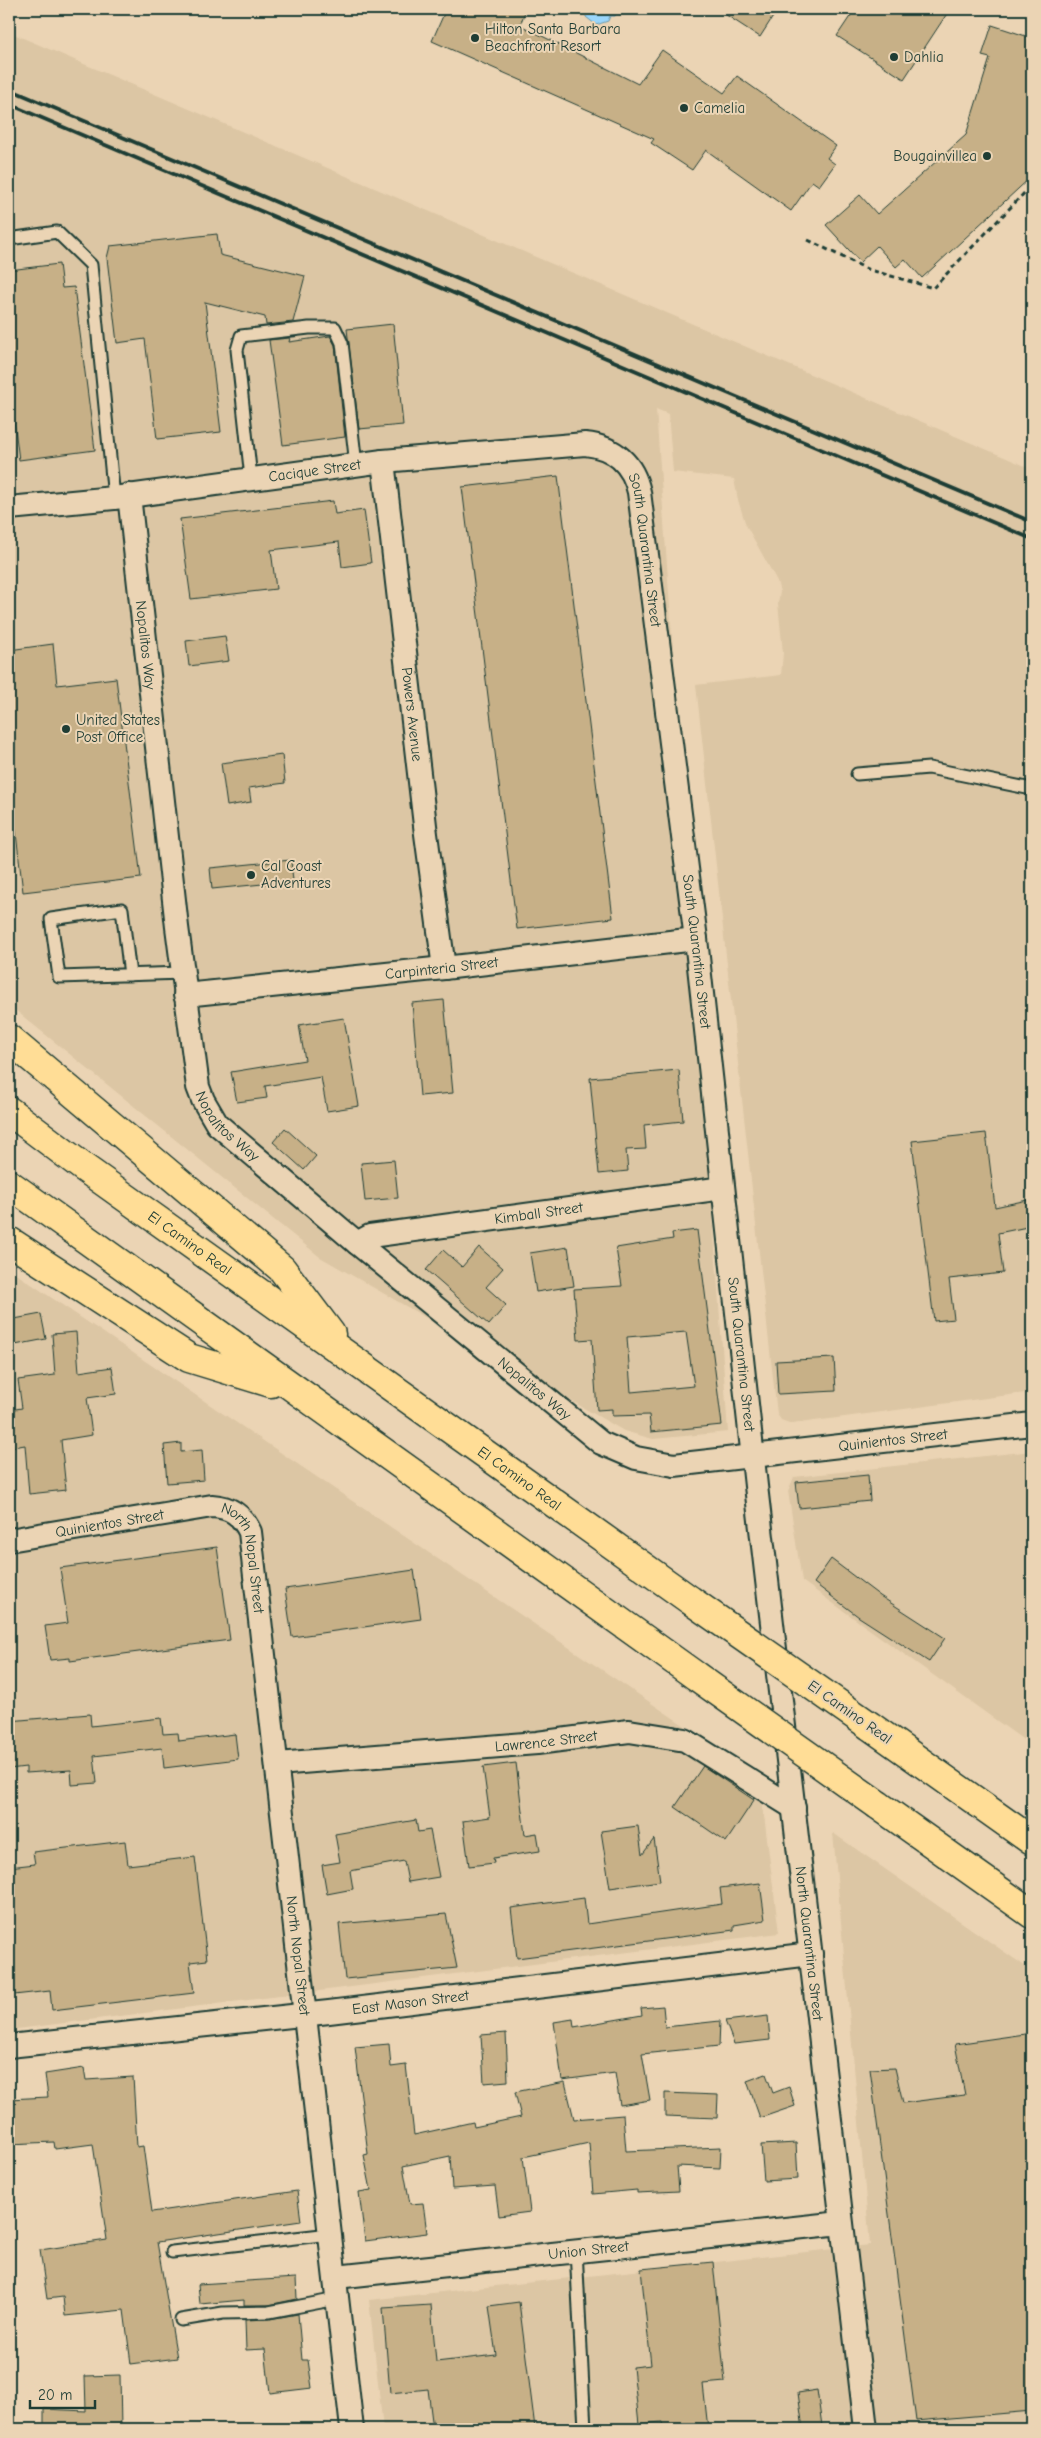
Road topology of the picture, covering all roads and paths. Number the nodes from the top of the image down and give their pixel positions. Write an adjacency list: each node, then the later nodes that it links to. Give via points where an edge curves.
1 (1032, 185): 3 (path, via 934,288 867,269)
2 (9, 239): 8 (lane, via 57,232 91,265)
3 (808, 240)
4 (617, 454): 5 (street, Cacique Street, via 597,445 585,444); 12 (street, South Quarantina Street, via 632,471 639,492)
5 (383, 461): 6 (street, Cacique Street); 13 (street, Powers Avenue)
6 (356, 464): 7 (street, Cacique Street); 7 (lane, via 342,342 335,328 241,336 237,350)
7 (251, 478): 8 (street, Cacique Street)
8 (121, 496): 9 (street, Cacique Street); 15 (street, Nopalitos Way)
9 (9, 508)
10 (857, 774): 11 (lane, via 929,768)
11 (1032, 789)
12 (696, 939): 13 (street, Carpinteria Street); 19 (street, South Quarantina Street)
13 (444, 968): 15 (street, Carpinteria Street)
14 (130, 975): 14 (lane, via 122,909 51,919 59,977); 15 (lane)
15 (184, 984): 21 (street, Nopalitos Way, via 198,1087 209,1112 227,1134)
16 (9, 1038): 22 (highway, via 282,1268)
17 (9, 1111): 22 (highway, El Camino Real)
18 (9, 1184): 23 (highway)
19 (723, 1188): 21 (street, Kimball Street, via 376,1235); 25 (street, South Quarantina Street)
20 (9, 1241): 23 (highway, via 190,1358)
21 (357, 1243): 25 (street, Nopalitos Way, via 601,1444 636,1458 674,1465)
22 (346, 1355): 30 (highway, El Camino Real, bridge)
23 (293, 1389): 31 (highway, bridge)
24 (1032, 1424): 25 (street, Quinientos Street)
25 (753, 1457): 29 (street, North Quarantina Street)
26 (212, 1506): 27 (street, Quinientos Street); 28 (street, North Nopal Street, via 236,1512 250,1532)
27 (9, 1540)
28 (277, 1764): 29 (street, Lawrence Street, via 537,1743 629,1731 685,1740); 33 (street, North Nopal Street)
29 (794, 1808): 32 (street, North Quarantina Street)
30 (1032, 1841)
31 (1032, 1914)
32 (811, 1954): 33 (street, East Mason Street); 35 (street, North Quarantina Street)
33 (305, 2015): 34 (street, East Mason Street); 36 (street, North Nopal Street)
34 (9, 2046)
35 (841, 2222): 37 (street, Union Street); 44 (street, North Quarantina Street)
36 (330, 2234): 38 (lane); 39 (street, North Nopal Street)
37 (576, 2249): 39 (street, Union Street); 43 (lane)
38 (172, 2252)
39 (336, 2277): 40 (street, North Nopal Street)
40 (337, 2299): 41 (lane, via 269,2312); 42 (street, North Nopal Street)
41 (181, 2320)
42 (352, 2429)
43 (586, 2429)
44 (866, 2429)

